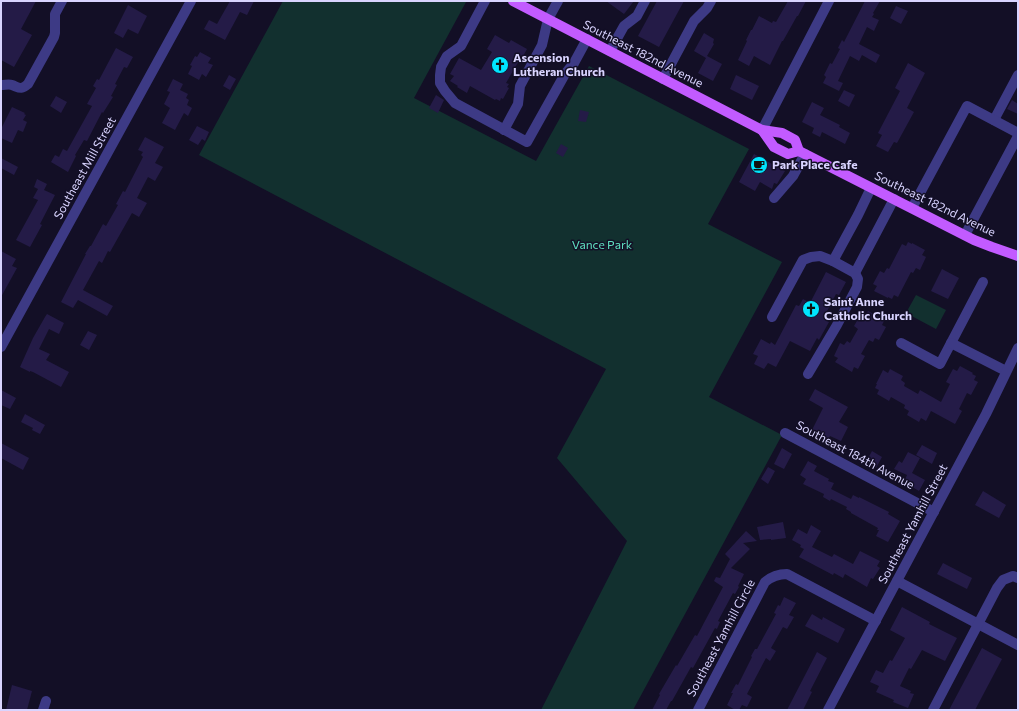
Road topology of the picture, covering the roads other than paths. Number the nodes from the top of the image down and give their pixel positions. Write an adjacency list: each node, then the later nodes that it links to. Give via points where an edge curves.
1 (62, 1): 14 (street, via 55,14 54,37 28,84 18,88 9,84)
2 (191, 1): 32 (street, Southeast Mill Street)
3 (485, 1): 16 (street, via 461,46 447,56 441,67 440,83 455,103)
4 (513, 1): 9 (main road, Southeast 182nd Avenue)
5 (558, 1): 9 (street)
6 (645, 1): 11 (street, via 637,16 624,26)
7 (711, 1): 13 (street, via 694,21)
8 (829, 1): 17 (street)
9 (548, 19): 10 (main road, Southeast 182nd Avenue); 16 (street, via 542,45 520,86 518,104)
10 (587, 39): 11 (main road, Southeast 182nd Avenue); 16 (street, via 574,63 564,74 527,142)
11 (610, 51): 13 (main road, Southeast 182nd Avenue)
12 (1018, 75): 15 (street)
13 (663, 79): 17 (main road, Southeast 182nd Avenue)
14 (1, 85)
15 (994, 120): 18 (street); 23 (street, via 967,106)
16 (504, 130)
17 (762, 130): 19 (main road, Southeast 182nd Avenue, via 782,133 795,140); 19 (main road, Southeast 182nd Avenue, via 774,147 788,154)
18 (1018, 134): 24 (street)
19 (802, 152): 20 (main road, Southeast 182nd Avenue); 21 (street, via 793,176)
20 (871, 188): 22 (main road, Southeast 182nd Avenue); 26 (street)
21 (774, 198)
22 (894, 199): 23 (main road, Southeast 182nd Avenue); 27 (street)
23 (912, 208): 24 (main road, Southeast 182nd Avenue)
24 (965, 235): 25 (main road, Southeast 182nd Avenue)
25 (1018, 256)
26 (833, 261): 27 (street); 29 (street, via 820,256 803,260)
27 (855, 273): 35 (street, via 858,279 857,287)
28 (982, 282): 30 (street)
29 (772, 317)
30 (951, 342): 31 (street, via 940,364); 34 (street)
31 (901, 343)
32 (1, 346)
33 (1018, 348): 34 (street, Southeast Yamhill Street)
34 (1006, 371): 37 (street, Southeast Yamhill Street)
35 (808, 374)
36 (785, 433): 37 (street, Southeast 184th Avenue)
37 (934, 512): 39 (street, Southeast Yamhill Street)
38 (1018, 578): 41 (street, via 1013,576 1003,580)
39 (897, 581): 40 (street, Southeast Yamhill Street); 41 (street)
40 (876, 621): 43 (street, Southeast Yamhill Circle, via 788,574 771,577 765,582); 44 (street, Southeast Yamhill Street)
41 (978, 624): 42 (street); 45 (street)
42 (1018, 645)
43 (698, 710)
44 (828, 710)
45 (933, 710)

